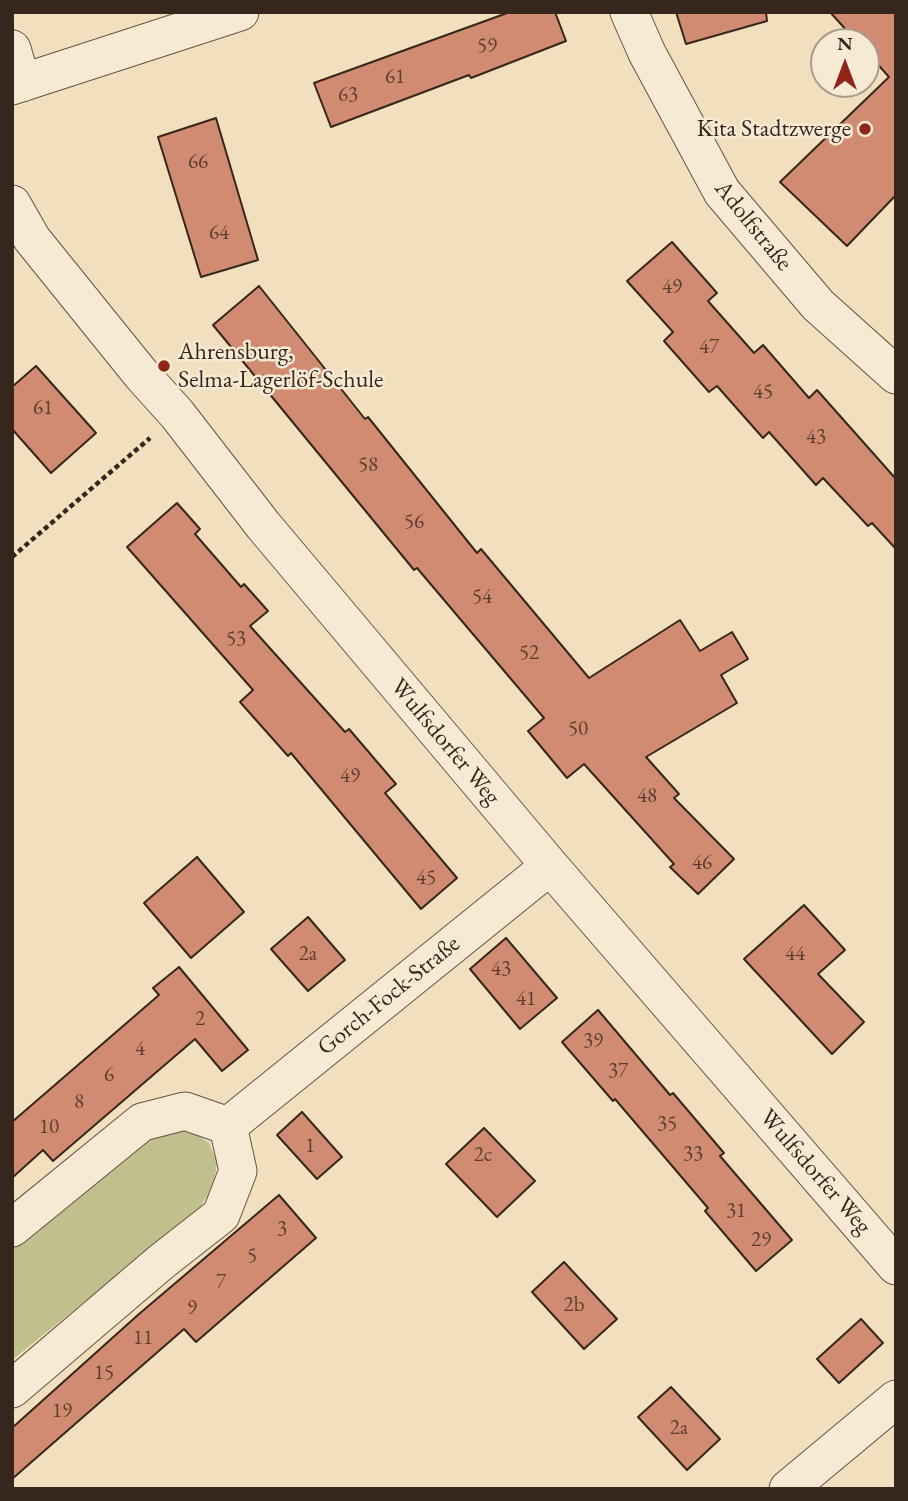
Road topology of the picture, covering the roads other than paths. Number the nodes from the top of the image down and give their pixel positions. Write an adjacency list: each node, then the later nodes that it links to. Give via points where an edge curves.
1 (240, 12): 3 (street)
2 (629, 12): 5 (street, Adolfstraße, via 722,192 818,305)
3 (16, 72)
4 (12, 204): 6 (street, Wulfsdorfer Weg, via 32,239 263,525)
5 (896, 375)
6 (550, 866): 7 (street, Gorch-Fock-Straße); 9 (street, Wulfsdorfer Weg)
7 (228, 1126): 8 (street, via 185,1111 142,1122); 10 (street, via 238,1171 221,1215)
8 (12, 1228)
9 (896, 1266)
10 (12, 1389)
11 (896, 1399): 12 (street)
12 (788, 1489)

